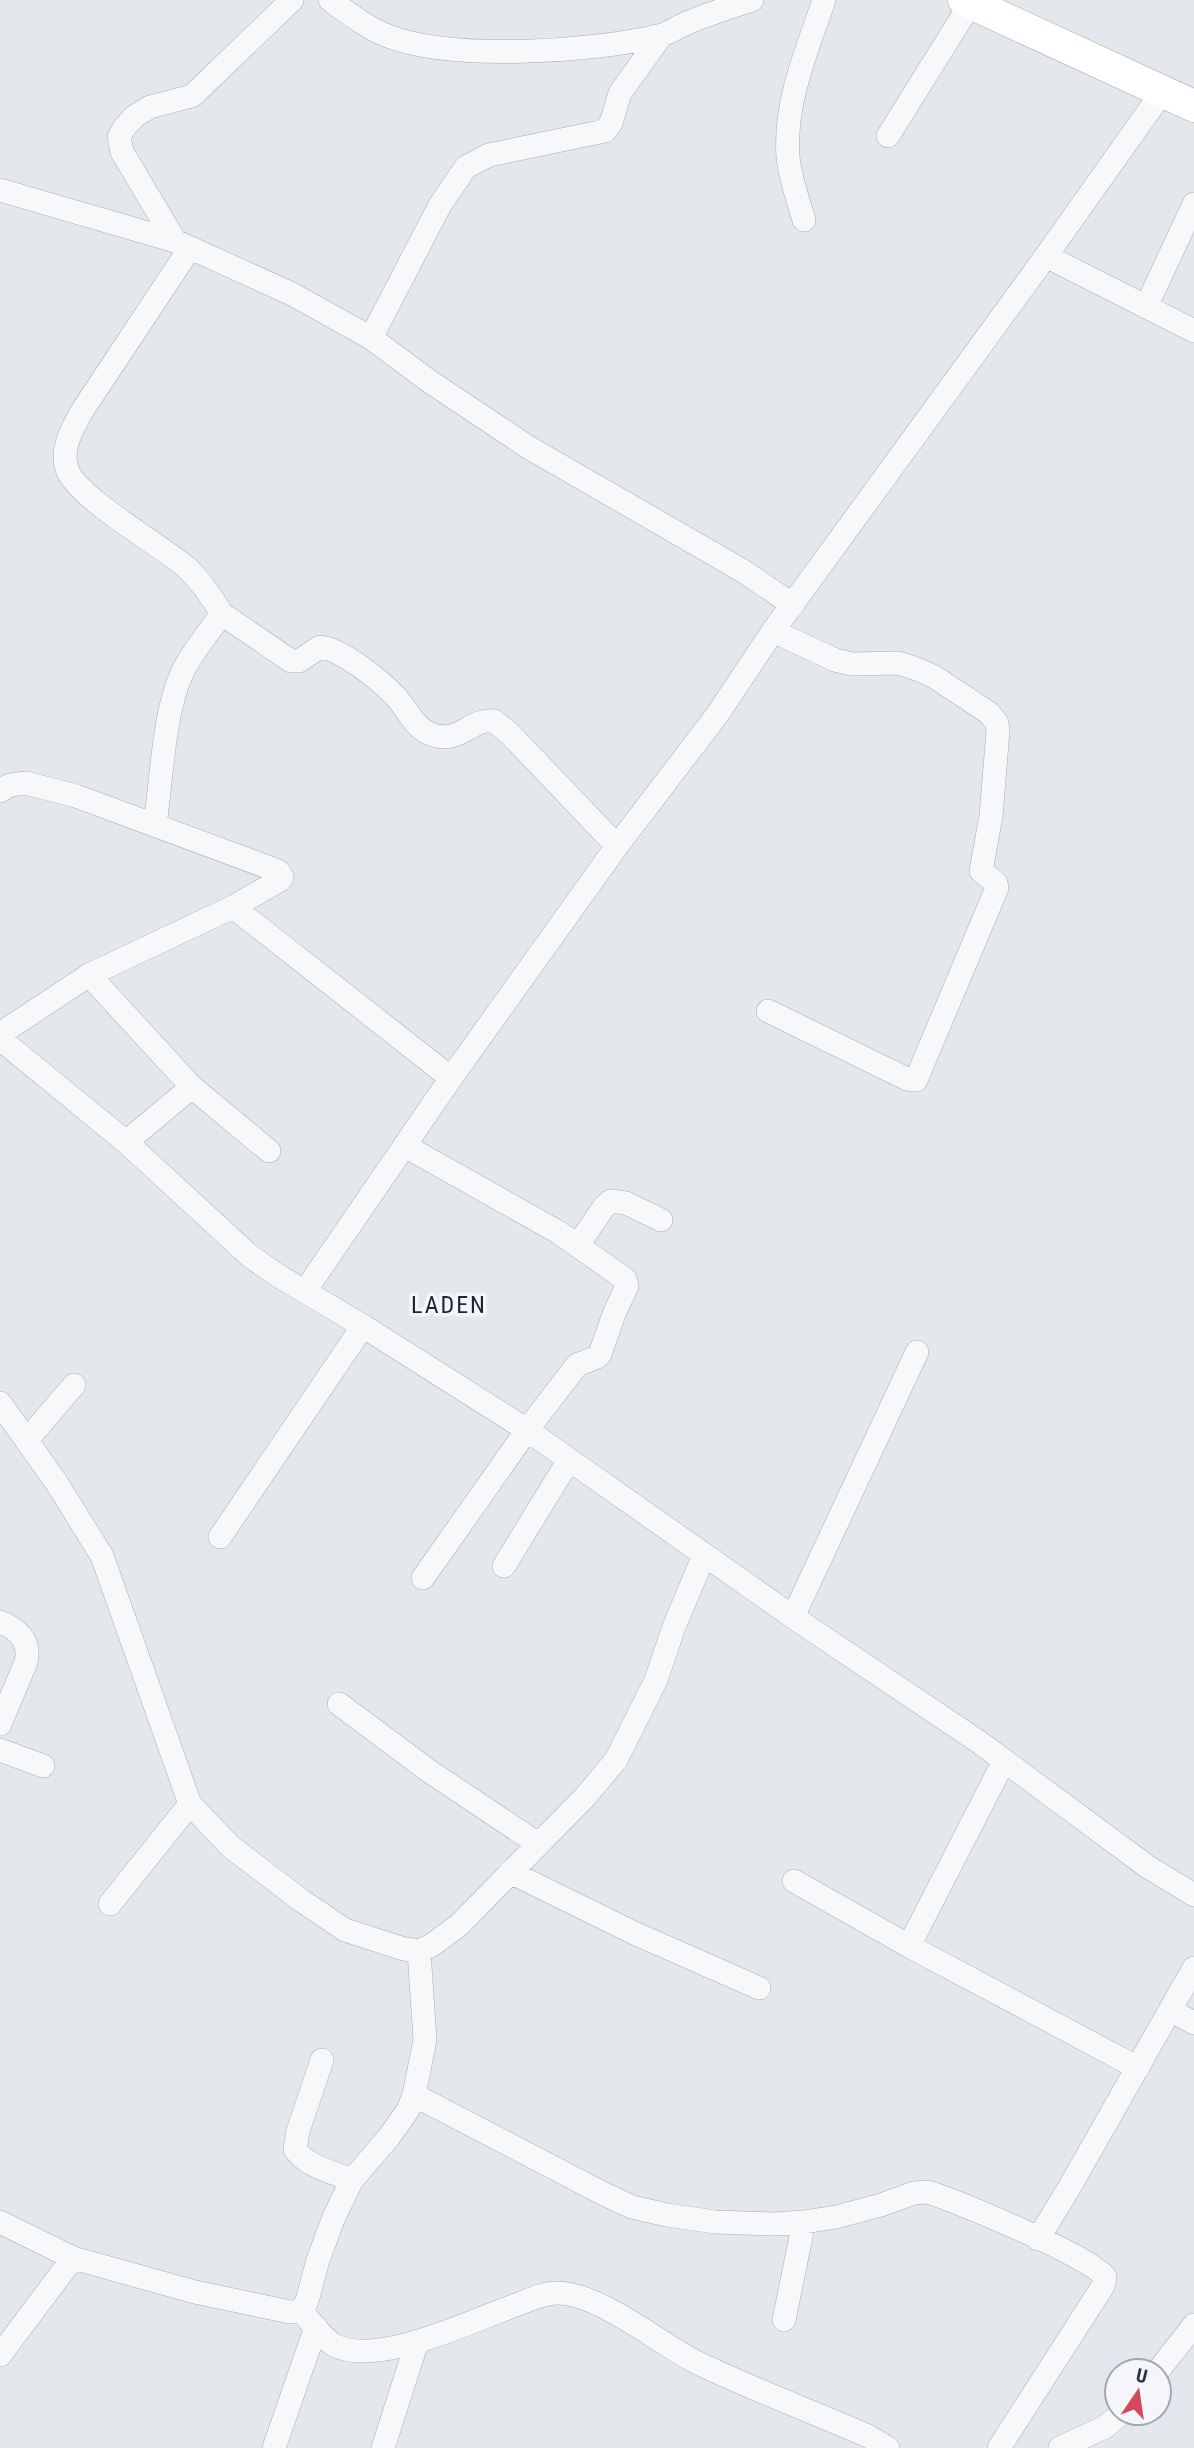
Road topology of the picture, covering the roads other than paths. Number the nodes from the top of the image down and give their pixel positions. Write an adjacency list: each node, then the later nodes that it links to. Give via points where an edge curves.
1 (292, 0): 13 (street, via 192,96 143,110 119,137 122,152)
2 (330, 0): 6 (street, via 385,35 435,48 521,50 607,45)
3 (752, 0): 6 (street)
4 (824, 0): 12 (street, via 799,72 788,134 788,160)
5 (967, 2): 7 (main road); 9 (street)
6 (661, 36): 17 (street, via 620,93 605,131 489,155 466,167 440,205)
7 (1163, 91): 8 (main road); 14 (street)
8 (1194, 106)
9 (888, 136)
10 (0, 190): 13 (street)
11 (1194, 204): 15 (street)
12 (804, 220)
13 (183, 245): 17 (street, via 292,294); 19 (street, via 71,429 65,452 67,469 75,481 187,568)
14 (1046, 256): 15 (street); 18 (street)
15 (1146, 307): 16 (street)
16 (1194, 331)
17 (371, 338): 18 (street, via 528,447 743,570)
18 (793, 605): 20 (street)
19 (222, 614): 22 (street, via 189,660 172,705); 23 (street, via 291,661 318,648 338,652 394,695 413,722 429,733 450,738 482,722 494,722)
20 (773, 631): 23 (street, via 717,715); 26 (street, via 835,660 914,668 989,713 998,732 981,871 997,888 916,1080)
21 (0, 791): 22 (street, via 26,783)
22 (155, 824): 24 (street, via 281,873 280,880)
23 (617, 846): 28 (street)
24 (233, 908): 25 (street); 28 (street)
25 (89, 975): 27 (street); 29 (street)
26 (768, 1011)
27 (0, 1037): 30 (street)
28 (451, 1078): 31 (street)
29 (192, 1087): 30 (street); 32 (street)
30 (126, 1142): 35 (street, via 250,1256)
31 (405, 1146): 34 (street); 35 (street)
32 (270, 1152)
33 (661, 1220): 34 (street, via 611,1201)
34 (578, 1245): 40 (street, via 625,1279 626,1289 600,1354 577,1364)
35 (305, 1291): 36 (street)
36 (362, 1326): 40 (street); 43 (street)
37 (917, 1352): 47 (street)
38 (74, 1385): 41 (street)
39 (0, 1403): 41 (street)
40 (527, 1430): 42 (street); 46 (street)
41 (27, 1440): 54 (street, via 102,1556)
42 (569, 1460): 44 (street); 45 (street)
43 (220, 1537)
44 (704, 1555): 47 (street); 55 (street, via 656,1680 616,1760)
45 (504, 1566)
46 (423, 1578)
47 (793, 1617): 52 (street)
48 (0, 1622): 50 (street, via 21,1635 28,1651)
49 (339, 1704): 55 (street)
50 (0, 1724)
51 (0, 1750): 53 (street)
52 (1004, 1761): 58 (street); 60 (street)
53 (43, 1766)
54 (190, 1804): 59 (street); 61 (street, via 231,1847 345,1930)
55 (538, 1844): 56 (street)
56 (510, 1872): 61 (street, via 459,1925); 63 (street)
57 (794, 1881): 60 (street)
58 (1194, 1895)
59 (110, 1904)
60 (909, 1946): 67 (street)
61 (419, 1951): 68 (street, via 425,2040)
62 (1194, 1968): 64 (street)
63 (759, 1988)
64 (1170, 2010): 65 (street); 67 (street)
65 (1194, 2023)
66 (322, 2060): 69 (street, via 295,2149 308,2161)
67 (1138, 2068): 72 (street)
68 (414, 2095): 69 (street, via 389,2137); 71 (street, via 632,2207 715,2222)
69 (352, 2180): 74 (street, via 318,2260 307,2301)
70 (0, 2222): 73 (street)
71 (804, 2222): 72 (street, via 928,2192); 75 (street)
72 (1038, 2239): 84 (street, via 1100,2271 1105,2282)
73 (73, 2258): 74 (street); 78 (street)
74 (309, 2319): 77 (street, via 332,2344 358,2351); 81 (street)
75 (784, 2320)
76 (1194, 2325): 79 (street)
77 (417, 2342): 82 (street); 83 (street, via 533,2299 570,2294 586,2298 701,2365)
78 (0, 2355)
79 (1169, 2357)
80 (1105, 2427): 85 (street)
81 (274, 2448)
82 (383, 2448)
83 (888, 2448)
84 (999, 2448)
85 (1060, 2448)

